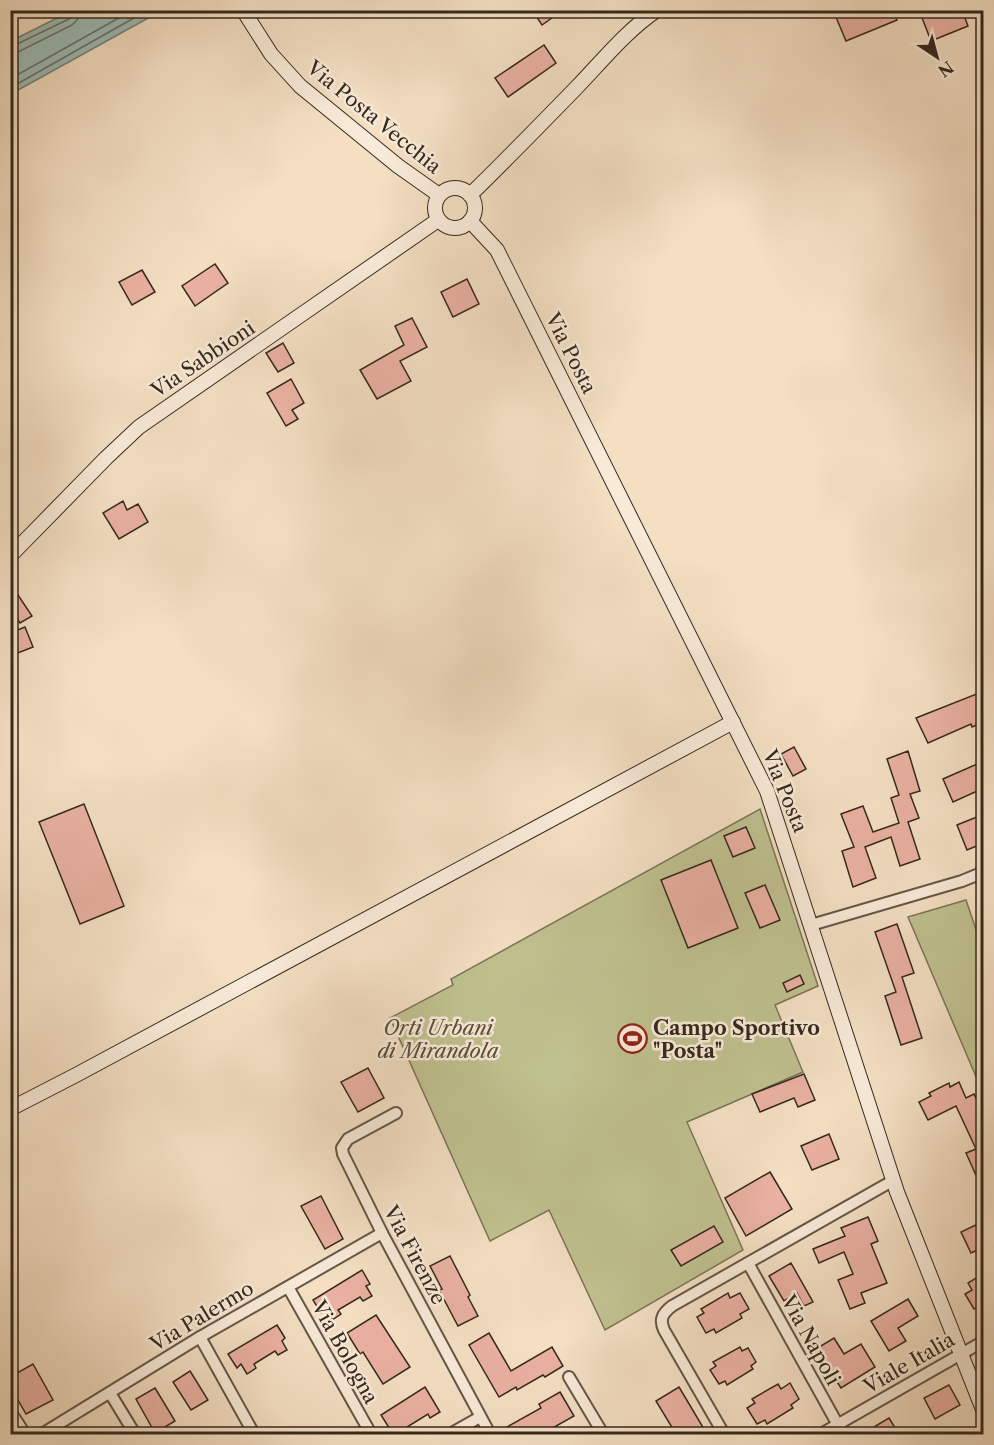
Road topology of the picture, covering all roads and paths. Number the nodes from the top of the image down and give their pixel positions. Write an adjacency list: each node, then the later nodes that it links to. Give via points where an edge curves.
1 (243, 10): 3 (street, Via Posta Vecchia, via 271,54 300,86)
2 (657, 10): 4 (street, via 611,51)
3 (439, 195): 4 (street, via 451,188); 5 (street, via 434,207)
4 (470, 195): 6 (street, via 475,208)
5 (438, 220): 6 (street, via 458,228); 7 (street, Via Sabbioni, via 139,427)
6 (470, 221): 8 (street, Via Posta, via 497,250)
7 (10, 556)
8 (733, 722): 10 (street, Via Posta, via 774,807); 11 (street)
9 (984, 872): 10 (street)
10 (811, 925): 13 (street, Via Posta)
11 (10, 1109)
12 (396, 1113): 14 (street, Via Firenze, via 348,1139 342,1148)
13 (894, 1180): 15 (street); 19 (street, Via Posta)
14 (382, 1233): 16 (street, Via Palermo); 24 (street, Via Firenze)
15 (748, 1263): 25 (street, Via Napoli); 34 (street, via 672,1306 662,1317 664,1330)
16 (288, 1287): 17 (street, Via Palermo); 30 (street, Via Bologna)
17 (200, 1337): 21 (street, Via Palermo); 29 (street)
18 (984, 1341): 19 (street, Viale Italia)
19 (960, 1354): 23 (street, Via Posta); 25 (street, Viale Italia)
20 (569, 1377): 33 (street)
21 (110, 1393): 27 (street, Via Palermo); 28 (street)
22 (10, 1411): 26 (street)
23 (984, 1412)
24 (480, 1417): 31 (street); 32 (street, Via Firenze)
25 (840, 1430): 35 (street, Viale Italia)
26 (25, 1434)
27 (42, 1434)
28 (135, 1434)
29 (254, 1434)
30 (371, 1434)
31 (450, 1434)
32 (490, 1434)
33 (603, 1434)
34 (724, 1434)
35 (821, 1434)

